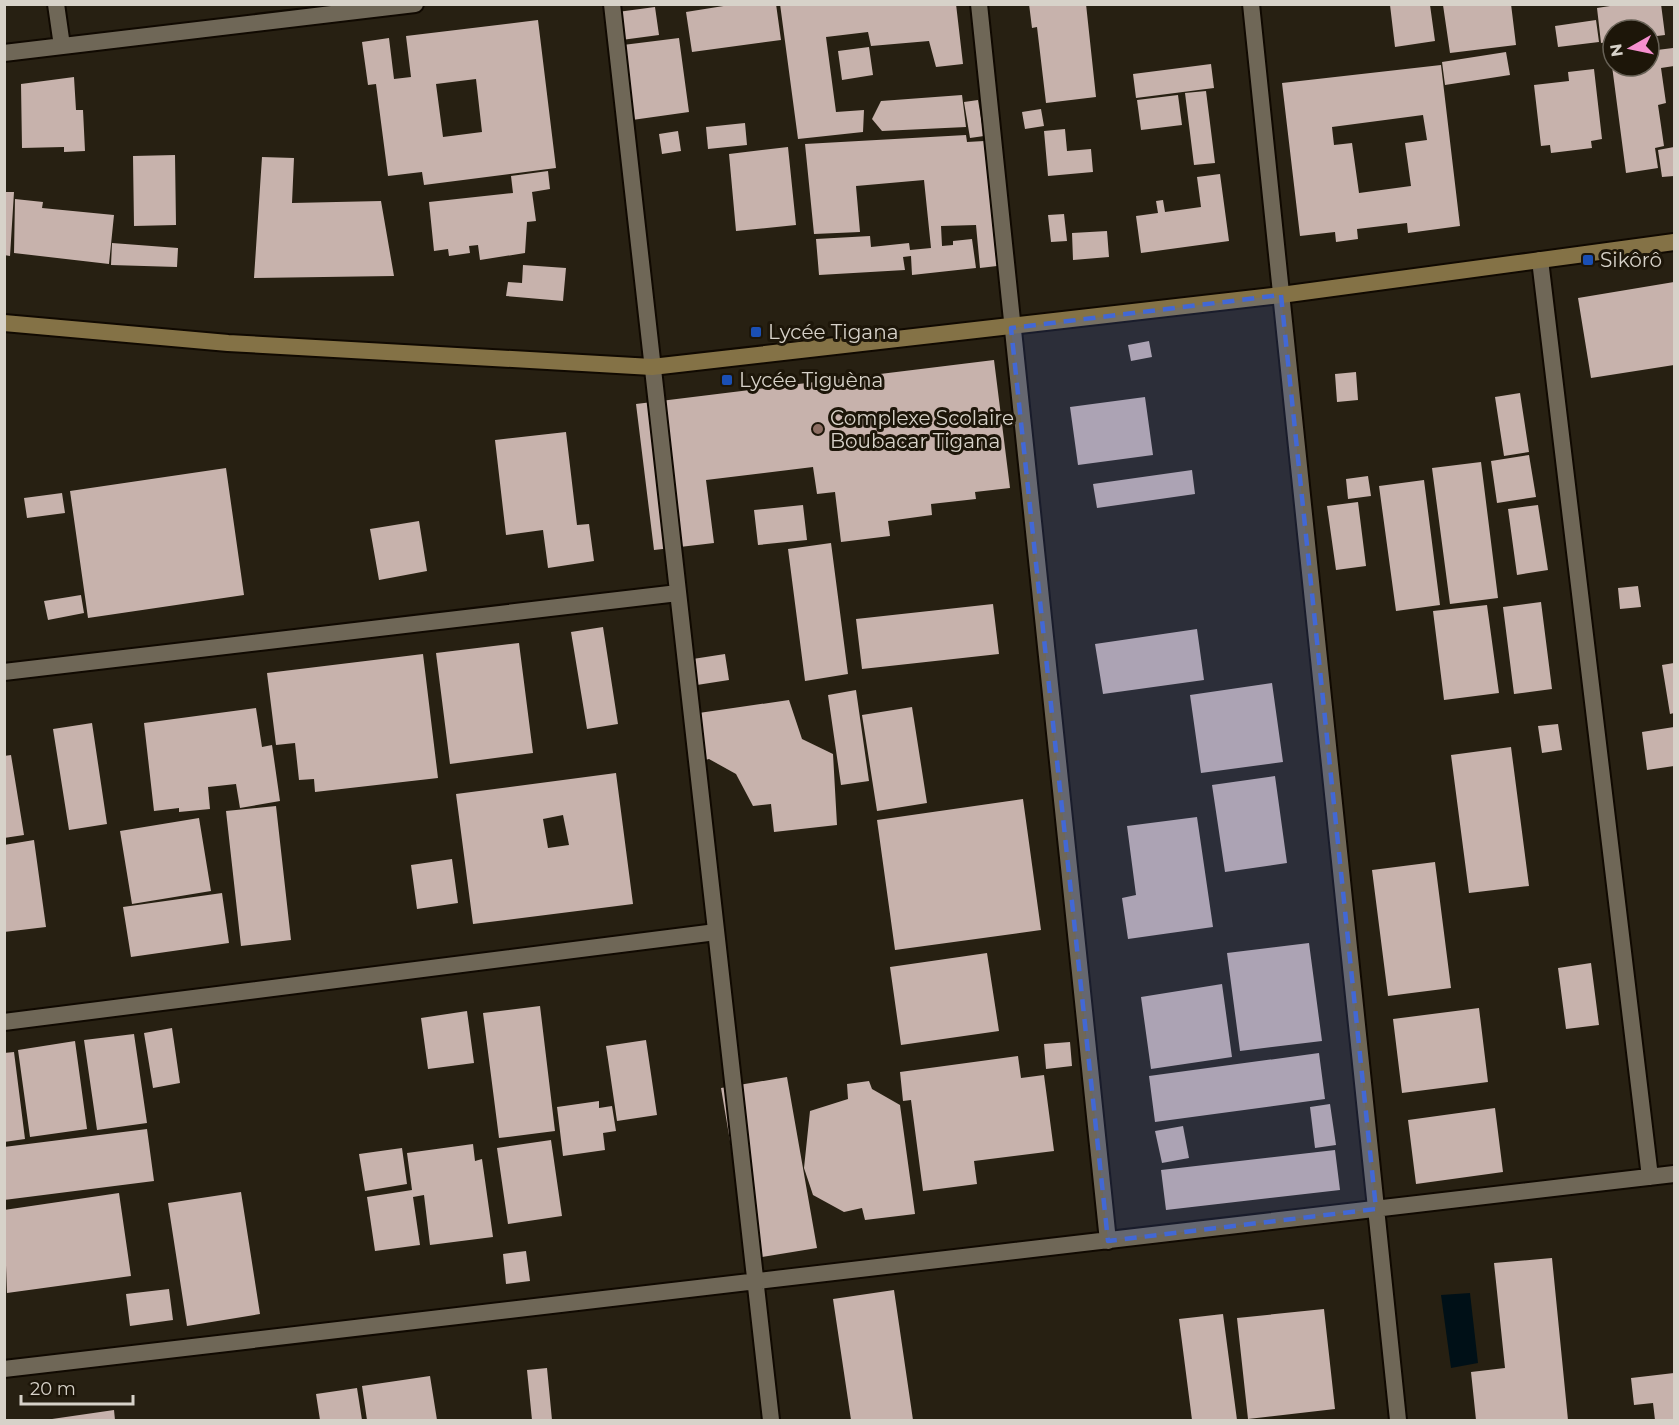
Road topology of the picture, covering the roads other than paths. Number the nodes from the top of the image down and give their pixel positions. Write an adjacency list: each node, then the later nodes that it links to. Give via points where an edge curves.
1 (56, 4): 6 (street)
2 (415, 4): 6 (street)
3 (612, 4): 13 (street)
4 (979, 4): 12 (street)
5 (1251, 4): 10 (street)
6 (62, 46): 7 (street)
7 (4, 53)
8 (1674, 242): 9 (main road)
9 (1540, 260): 10 (main road); 19 (street)
10 (1281, 295): 12 (main road); 20 (street)
11 (4, 323): 13 (main road, via 228,343)
12 (1011, 328): 13 (main road); 21 (street)
13 (652, 367): 14 (street)
14 (678, 593): 15 (street); 16 (street)
15 (4, 672)
16 (716, 932): 17 (street); 22 (street)
17 (4, 1022)
18 (1674, 1174): 19 (street)
19 (1650, 1177): 20 (street)
20 (1376, 1209): 21 (street); 25 (street)
21 (1108, 1240): 22 (street)
22 (755, 1280): 23 (street); 24 (street)
23 (4, 1369)
24 (771, 1420)
25 (1398, 1420)

